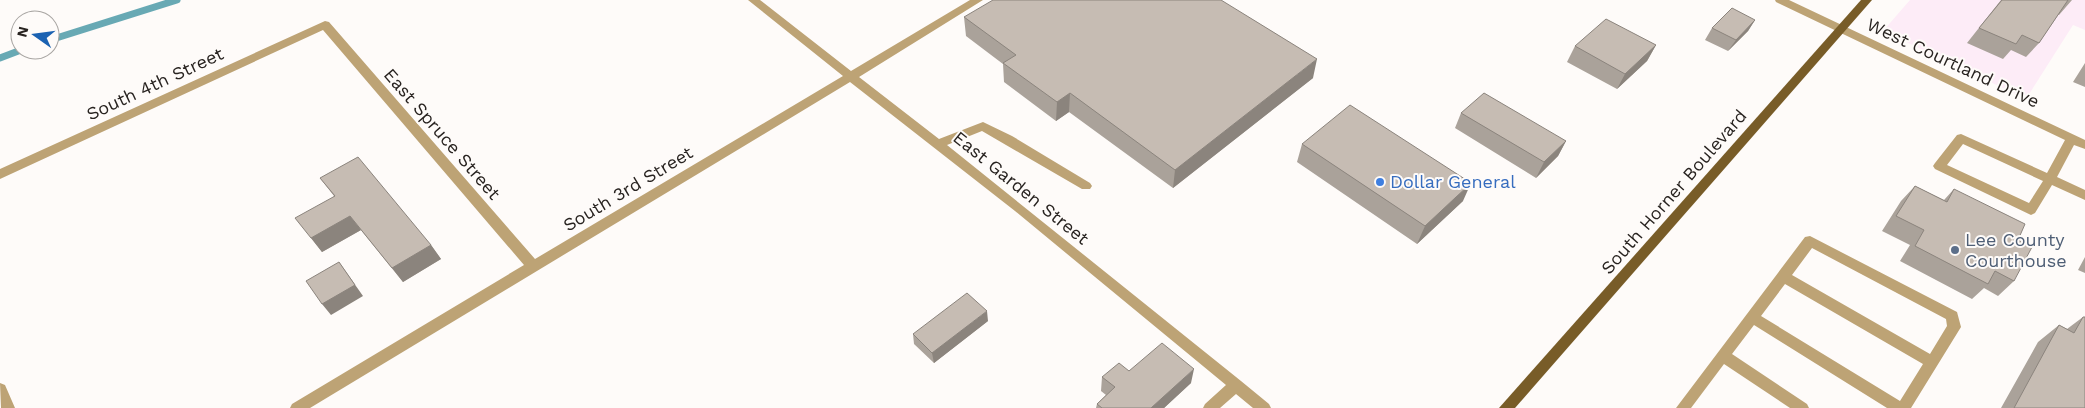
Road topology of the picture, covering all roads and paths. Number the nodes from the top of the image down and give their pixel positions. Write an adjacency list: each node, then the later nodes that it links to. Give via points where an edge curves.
1 (753, 0): 7 (street, East Garden Street)
2 (978, 0): 7 (street, South 3rd Street)
3 (1780, 0): 6 (street, West Courtland Drive)
4 (1867, 0): 6 (main road, South Horner Boulevard)
5 (325, 25): 11 (street, South 4th Street); 15 (street, East Spruce Street)
6 (1841, 29): 8 (street, West Courtland Drive); 26 (main road, South Horner Boulevard)
7 (852, 76): 9 (street, East Garden Street); 15 (street, South 3rd Street)
8 (2072, 138): 10 (street, West Courtland Drive); 12 (street)
9 (939, 145): 13 (street, via 982,126); 20 (street, East Garden Street)
10 (2085, 145)
11 (0, 174)
12 (2050, 179): 12 (street, via 2031,210 1940,166 1962,138); 14 (street)
13 (1086, 186)
14 (2085, 196)
15 (533, 266): 23 (street, South 3rd Street)
16 (1784, 277): 17 (street); 19 (street); 19 (street, via 1810,241 1952,316 1954,327)
17 (1752, 317): 18 (street); 29 (street)
18 (1723, 356): 27 (street); 28 (street)
19 (1932, 362): 29 (street)
20 (1236, 385): 24 (street); 25 (street, East Garden Street)
21 (0, 390): 22 (street)
22 (8, 408)
23 (297, 408)
24 (1210, 408)
25 (1264, 408)
26 (1506, 408)
27 (1683, 408)
28 (1802, 408)
29 (1901, 408)

